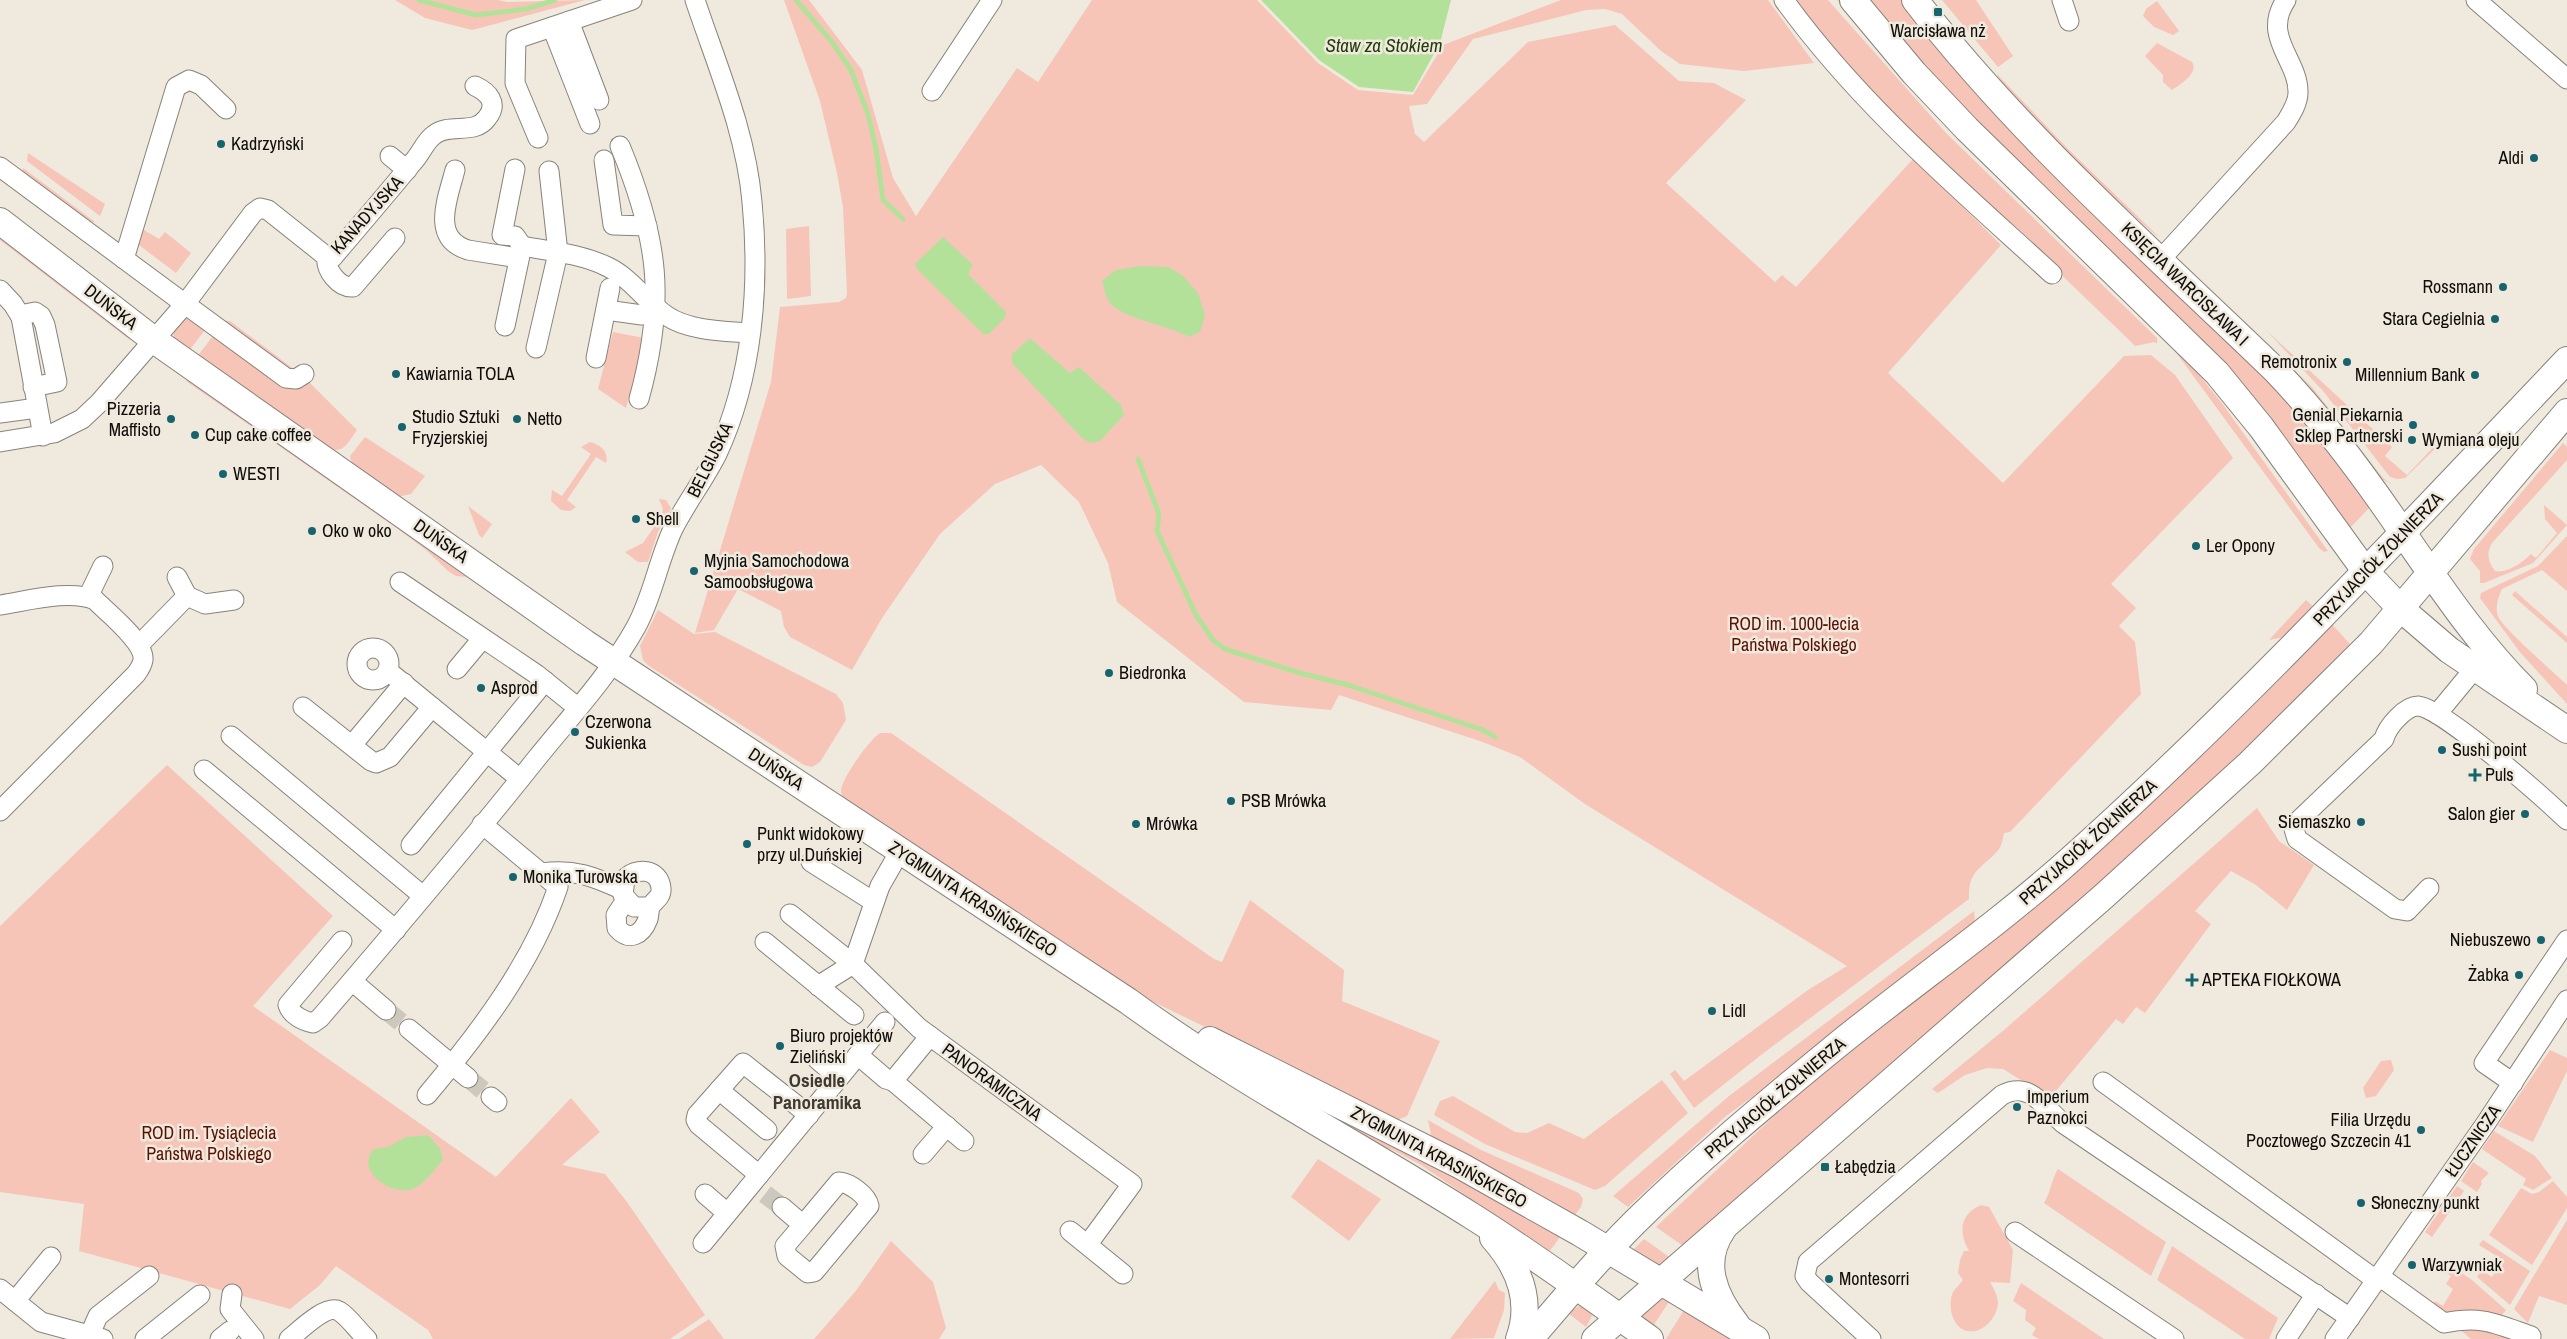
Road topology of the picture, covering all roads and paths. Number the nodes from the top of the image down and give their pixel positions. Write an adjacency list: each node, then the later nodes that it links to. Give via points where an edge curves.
1 (632, 0): 11 (street)
2 (695, 0): 42 (street, BELGIJSKA, via 728,95 747,169 754,236)
3 (992, 0): 14 (street)
4 (1784, 0): 35 (street, via 1852,84)
5 (1853, 0): 56 (street, KSIĘCIA WARCISŁAWA I, via 1914,73 1967,129 2184,337 2217,373 2261,427)
6 (1915, 0): 34 (street, KSIĘCIA WARCISŁAWA I, via 1960,57 2029,133)
7 (2062, 0): 10 (street)
8 (2286, 0): 34 (street, via 2281,8 2278,35 2298,93 2295,106 2286,122)
9 (2476, 0): 12 (street)
10 (2070, 21)
11 (561, 24): 15 (street); 17 (street); 18 (street, via 516,40 515,83)
12 (2567, 79)
13 (475, 86): 24 (street, KANADYJSKA, via 489,94 492,100 488,117 471,128 435,134)
14 (932, 91)
15 (599, 100)
16 (226, 109): 33 (street, via 197,82 189,80 176,87)
17 (590, 124)
18 (538, 138)
19 (620, 146): 28 (street, via 636,185)
20 (390, 156): 24 (street)
21 (604, 160): 28 (street, via 613,224)
22 (0, 167): 33 (street)
23 (515, 169): 30 (street, via 502,235 515,236)
24 (407, 170): 32 (street, KANADYJSKA, via 333,256)
25 (455, 170): 30 (street, via 443,222 448,237 460,248 468,250)
26 (549, 171): 31 (street)
27 (0, 221): 43 (street, DUŃSKA)
28 (647, 226): 39 (street, via 654,264)
29 (395, 238): 32 (street, via 353,287 348,287 329,272)
30 (521, 252): 31 (street); 41 (street)
31 (558, 252): 39 (street, via 602,264 615,271); 44 (street)
32 (327, 257): 38 (street, KANADYJSKA, via 268,210 260,208 241,228)
33 (124, 258): 38 (street)
34 (2160, 260): 54 (street, KSIĘCIA WARCISŁAWA I, via 2292,387 2328,430)
35 (2052, 274)
36 (610, 288): 40 (street)
37 (0, 290): 49 (street, via 20,315)
38 (185, 304): 43 (street); 47 (street, via 286,378 296,379)
39 (654, 305): 40 (street, via 642,315); 42 (street, via 679,322); 48 (street, via 652,342)
40 (606, 310): 45 (street)
41 (505, 326)
42 (750, 333): 67 (street, BELGIJSKA, via 744,370 724,437 674,528 648,603 628,642)
43 (154, 340): 52 (street, via 82,419); 67 (street, DUŃSKA)
44 (536, 348)
45 (596, 358)
46 (2567, 360): 54 (street, PRZYJACIÓŁ ŻOŁNIERZA)
47 (304, 374)
48 (639, 399)
49 (37, 408): 51 (street); 52 (street)
50 (2567, 412): 57 (street)
51 (0, 413)
52 (43, 436): 53 (street)
53 (0, 442)
54 (2403, 533): 56 (street, PRZYJACIÓŁ ŻOŁNIERZA); 57 (street, KSIĘCIA WARCISŁAWA I)
55 (103, 566): 61 (street)
56 (2366, 572): 64 (street, KSIĘCIA WARCISŁAWA I); 137 (street, PRZYJACIÓŁ ŻOŁNIERZA, via 2228,714 2070,860 1976,939 1879,1012 1767,1104 1689,1170)
57 (2431, 573): 64 (street); 77 (street, KSIĘCIA WARCISŁAWA I, via 2454,608 2496,658)
58 (177, 577): 60 (street)
59 (400, 582): 65 (street)
60 (187, 596): 62 (street, via 205,604); 66 (street)
61 (88, 597): 63 (street, via 69,595); 66 (street, via 96,600)
62 (234, 600)
63 (0, 605)
64 (2400, 608): 68 (street, KSIĘCIA WARCISŁAWA I, via 2430,636); 130 (street, via 2335,680 2216,795)
65 (482, 639): 69 (street); 71 (street)
66 (139, 645): 84 (street, via 143,661 136,674)
67 (613, 662): 75 (street, BELGIJSKA); 83 (street, DUŃSKA)
68 (2475, 668): 76 (street); 77 (street, KSIĘCIA WARCISŁAWA I)
69 (457, 669)
70 (384, 675): 72 (street)
71 (545, 681): 75 (street); 80 (street)
72 (400, 688): 74 (street); 79 (street)
73 (303, 707): 79 (street)
74 (432, 707): 79 (street, via 383,762 371,761); 80 (street)
75 (577, 707): 82 (street, BELGIJSKA)
76 (2437, 714): 85 (street, via 2524,779); 91 (street, via 2420,706 2411,708 2386,731 2384,739 2297,822 2294,829 2296,839 2395,909 2407,911)
77 (2561, 725)
78 (231, 736): 93 (street)
79 (352, 745)
80 (487, 752): 82 (street); 87 (street)
81 (204, 770): 97 (street)
82 (520, 780): 86 (street, BELGIJSKA)
83 (818, 796): 88 (street, ZYGMUNTA KRASIŃSKIEGO)
84 (4, 799)
85 (2567, 820)
86 (482, 824): 90 (street); 93 (street, BELGIJSKA)
87 (411, 845)
88 (900, 851): 94 (street, via 888,868); 105 (street, ZYGMUNTA KRASIŃSKIEGO)
89 (811, 862): 94 (street)
90 (542, 873): 92 (street, via 581,873); 113 (street, via 558,886 532,944 513,979)
91 (2429, 888)
92 (624, 895): 95 (street, via 639,909); 95 (street, via 623,884 629,875 640,870 651,873 661,887 658,898); 95 (street, via 615,920 617,928 626,935 640,933)
93 (423, 896): 97 (street, BELGIJSKA)
94 (874, 902): 101 (street)
95 (650, 907)
96 (790, 914): 101 (street, PANORAMICZNA)
97 (396, 930): 102 (street, BELGIJSKA)
98 (2567, 940): 118 (street, via 2484,1063)
99 (342, 941): 102 (street, BELGIJSKA, via 292,999 288,1005 290,1010 304,1021 313,1023)
100 (765, 942): 103 (street)
101 (853, 964): 103 (street); 110 (street, PANORAMICZNA, via 908,1019)
102 (352, 981): 106 (street)
103 (818, 986): 107 (street)
104 (2567, 1000): 118 (street, ŁUCZNICZA)
105 (1128, 1001): 131 (street, ZYGMUNTA KRASIŃSKIEGO, via 1275,1100); 137 (street, ZYGMUNTA KRASIŃSKIEGO, via 1417,1143)
106 (386, 1010)
107 (854, 1015)
108 (885, 1022): 111 (street)
109 (408, 1029): 113 (street)
110 (930, 1036): 116 (street); 136 (street, PANORAMICZNA, via 1132,1184)
111 (858, 1056): 115 (street); 116 (street)
112 (817, 1059): 115 (street)
113 (452, 1065): 114 (street); 120 (street)
114 (468, 1078)
115 (839, 1078): 121 (street)
116 (893, 1081): 122 (street)
117 (2103, 1082): 141 (street)
118 (2513, 1083): 141 (street, ŁUCZNICZA)
119 (719, 1090): 121 (street, via 743,1063); 123 (street); 126 (street, via 696,1120)
120 (427, 1095)
121 (809, 1115): 126 (street)
122 (947, 1126): 124 (street); 125 (street)
123 (767, 1130)
124 (964, 1140)
125 (923, 1154)
126 (759, 1184): 129 (street)
127 (705, 1194): 129 (street)
128 (782, 1207): 132 (street)
129 (727, 1213): 135 (street)
130 (1732, 1218): 142 (street); 152 (street, ZYGMUNTA KRASIŃSKIEGO, via 1713,1247 1710,1267 1721,1302)
131 (1476, 1219): 143 (street, ZYGMUNTA KRASIŃSKIEGO); 159 (street, ZYGMUNTA KRASIŃSKIEGO, via 1504,1250 1519,1276 1525,1308)
132 (803, 1225): 132 (street, via 785,1246 787,1256 808,1273 814,1272 869,1206 868,1200 847,1183 838,1182)
133 (1070, 1231): 136 (street)
134 (2015, 1232): 164 (street)
135 (703, 1243)
136 (1088, 1244): 139 (street)
137 (1608, 1250): 142 (street, ZYGMUNTA KRASIŃSKIEGO); 143 (street, PRZYJACIÓŁ ŻOŁNIERZA)
138 (51, 1258): 148 (street)
139 (1123, 1274)
140 (149, 1276): 154 (street, via 98,1316)
141 (2377, 1278): 150 (street, ŁUCZNICZA); 151 (street)
142 (1660, 1281): 149 (street); 152 (street, ZYGMUNTA KRASIŃSKIEGO)
143 (1576, 1286): 149 (street, ZYGMUNTA KRASIŃSKIEGO); 160 (street, PRZYJACIÓŁ ŻOŁNIERZA)
144 (0, 1289): 148 (street)
145 (232, 1294): 156 (street, via 230,1309)
146 (2316, 1294): 150 (street); 163 (street, via 2064,1124 2036,1096 2018,1090 2002,1095 1808,1262 1805,1276 1809,1282); 165 (street)
147 (200, 1295): 155 (street)
148 (15, 1301): 154 (street, via 41,1322)
149 (1619, 1317): 161 (street); 162 (street, ZYGMUNTA KRASIŃSKIEGO)
150 (2350, 1318): 166 (street, ŁUCZNICZA)
151 (2442, 1331): 153 (street, via 2467,1318 2482,1319)
152 (1748, 1334)
153 (2531, 1336)
154 (97, 1337)
155 (145, 1339)
156 (254, 1339)
157 (289, 1339): 158 (street, via 332,1309 339,1311)
158 (367, 1339)
159 (1518, 1339)
160 (1530, 1339)
161 (1595, 1339)
162 (1650, 1339)
163 (1870, 1339)
164 (2174, 1339)
165 (2286, 1339)
166 (2335, 1339)

